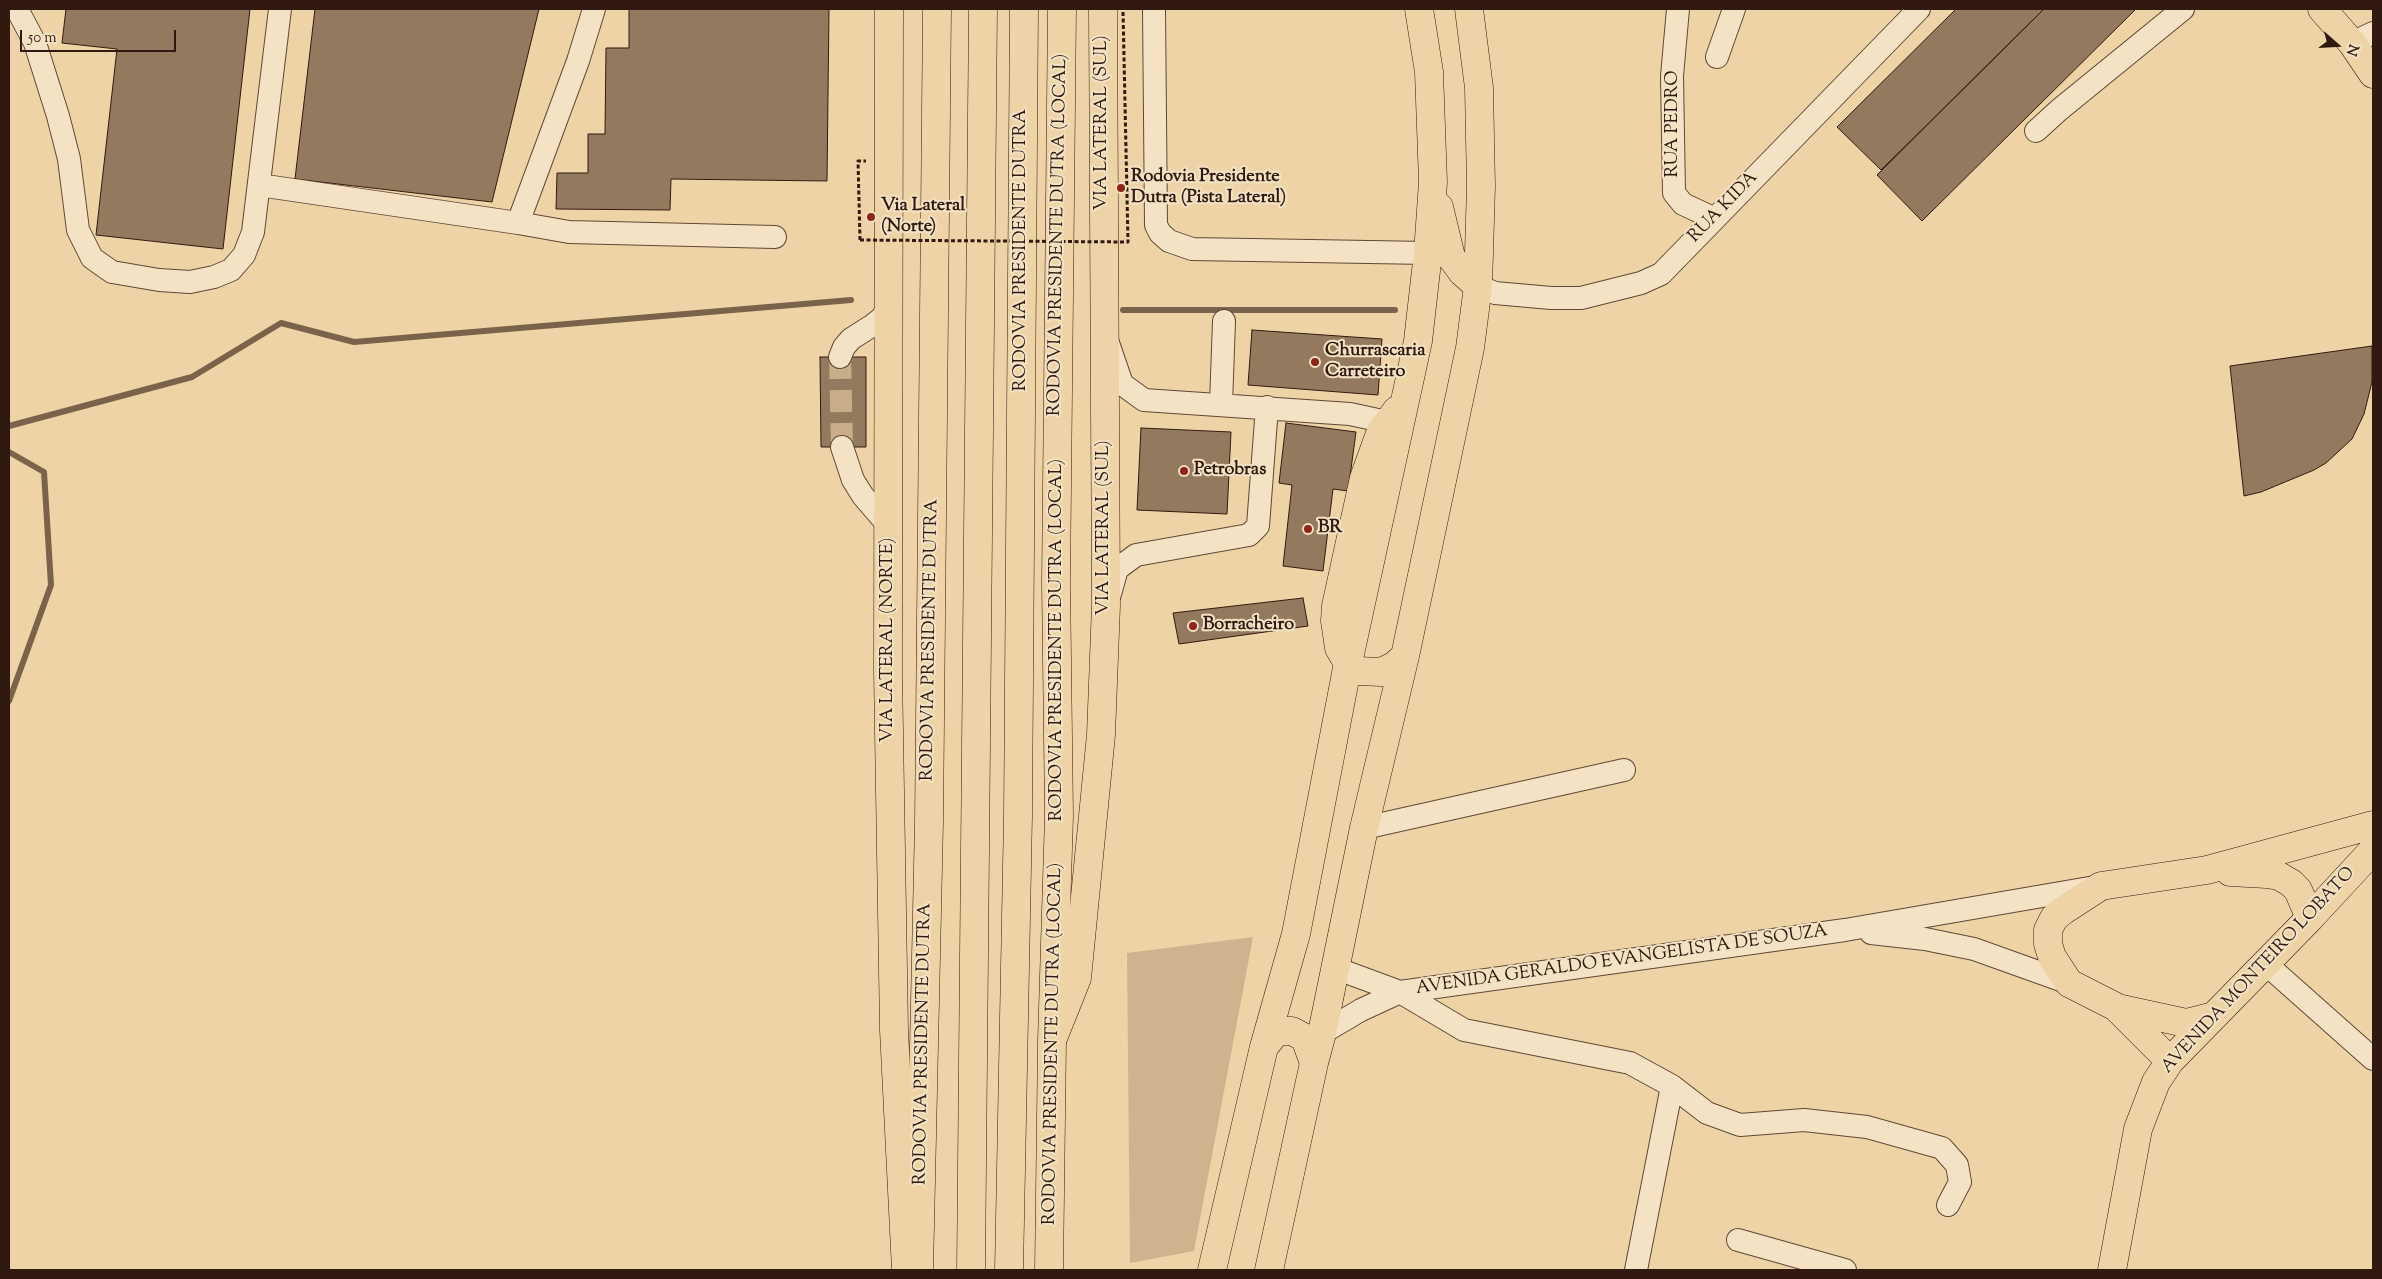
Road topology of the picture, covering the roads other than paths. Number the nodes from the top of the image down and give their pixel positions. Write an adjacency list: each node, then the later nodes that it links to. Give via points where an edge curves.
1 (17, 9): 23 (street, via 34,43 58,116 69,159 78,230 92,258 112,272 150,278 190,282 214,277 230,270 244,255 253,232)
2 (280, 9): 23 (street)
3 (594, 9): 25 (street)
4 (889, 9): 29 (main road, VIA LATERAL (NORTE))
5 (937, 9): 66 (main road, RODOVIA PRESIDENTE DUTRA, via 929,822)
6 (982, 9): 67 (main road)
7 (1024, 9): 68 (main road, RODOVIA PRESIDENTE DUTRA, via 1018,806)
8 (1062, 9): 57 (main road, RODOVIA PRESIDENTE DUTRA (LOCAL), via 1056,582 1059,816)
9 (1154, 9): 27 (street, via 1156,225 1160,233 1169,241 1192,249)
10 (1419, 9): 22 (main road, via 1429,72)
11 (1469, 9): 28 (main road, via 1479,88)
12 (1678, 9): 24 (street, RUA PEDRO, via 1672,76 1674,194 1684,204)
13 (1734, 9): 19 (street)
14 (1919, 9): 24 (street, RUA KIDA)
15 (2183, 9): 21 (street)
16 (2322, 9): 18 (main road)
17 (1113, 10): 31 (main road, VIA LATERAL (SUL))
18 (2363, 38): 20 (main road)
19 (1718, 58)
20 (2373, 74)
21 (2036, 131)
22 (1432, 182): 27 (main road); 28 (main road, via 1451,257)
23 (259, 185): 25 (street)
24 (1713, 218): 28 (street, RUA KIDA, via 1661,274 1641,283 1581,298 1495,293)
25 (518, 223): 26 (street, via 569,232)
26 (775, 237)
27 (1428, 253): 33 (main road, via 1418,341)
28 (1478, 286): 40 (main road, via 1470,348)
29 (888, 308): 32 (street, via 877,322 844,347); 38 (main road, VIA LATERAL (NORTE))
30 (1224, 321): 34 (street)
31 (1103, 329): 34 (street, via 1122,384 1144,400); 39 (main road, VIA LATERAL (SUL))
32 (840, 357)
33 (1406, 400): 36 (main road); 41 (main road)
34 (1221, 404): 35 (street)
35 (1267, 407): 36 (street, via 1350,414); 39 (street, via 1258,526 1249,535 1136,555 1117,569)
36 (1387, 422): 41 (main road, via 1364,478 1336,606 1336,635)
37 (842, 447): 38 (street, via 853,480)
38 (888, 525): 65 (main road, VIA LATERAL (NORTE), via 894,1030)
39 (1106, 605): 57 (main road, VIA LATERAL (SUL), via 1101,735 1077,978)
40 (1405, 656): 41 (main road, via 1382,672 1358,670); 44 (main road)
41 (1348, 664): 58 (main road, via 1296,934)
42 (1624, 770): 44 (street)
43 (2373, 825): 46 (main road, AVENIDA GERALDO EVANGELISTA DE SOUZA)
44 (1364, 828): 51 (main road)
45 (2373, 850): 48 (main road, AVENIDA MONTEIRO LOBATO)
46 (2206, 870): 47 (main road, AVENIDA GERALDO EVANGELISTA DE SOUZA); 48 (main road, via 2279,876 2298,890)
47 (2101, 886): 49 (street, AVENIDA GERALDO EVANGELISTA DE SOUZA); 52 (main road, AVENIDA GERALDO EVANGELISTA DE SOUZA, via 2054,918 2048,930 2052,957)
48 (2310, 918): 50 (main road, AVENIDA MONTEIRO LOBATO)
49 (1845, 930): 52 (street, AVENIDA GERALDO EVANGELISTA DE SOUZA, via 1925,939 1974,949); 53 (street, AVENIDA GERALDO EVANGELISTA DE SOUZA)
50 (2266, 964): 55 (main road, AVENIDA MONTEIRO LOBATO); 59 (street)
51 (1335, 968): 53 (street, AVENIDA GERALDO EVANGELISTA DE SOUZA); 56 (main road)
52 (2069, 983): 54 (main road, AVENIDA GERALDO EVANGELISTA DE SOUZA)
53 (1400, 992): 56 (street, AVENIDA GERALDO EVANGELISTA DE SOUZA); 62 (street, via 1464,1030 1630,1063)
54 (2116, 1007): 55 (main road, via 2171,1022 2186,1023); 60 (main road, AVENIDA GERALDO EVANGELISTA DE SOUZA)
55 (2214, 1016): 60 (main road, AVENIDA MONTEIRO LOBATO)
56 (1322, 1033): 61 (main road)
57 (1052, 1042): 69 (main road, RODOVIA PRESIDENTE DUTRA (LOCAL))
58 (1264, 1047): 61 (main road, via 1277,1031 1292,1030 1304,1038); 70 (main road)
59 (2373, 1059)
60 (2170, 1061): 74 (main road, AVENIDA MONTEIRO LOBATO, via 2156,1082 2138,1129)
61 (1314, 1063): 71 (main road)
62 (1672, 1086): 63 (street, via 1707,1113 1740,1125 1804,1120 1867,1127 1942,1148 1957,1165 1960,1182); 72 (street)
63 (1948, 1205)
64 (1738, 1240): 73 (street)
65 (906, 1270)
66 (919, 1270)
67 (971, 1270)
68 (1009, 1270)
69 (1049, 1270)
70 (1212, 1270)
71 (1269, 1270)
72 (1636, 1270)
73 (1845, 1270)
74 (2112, 1270)

